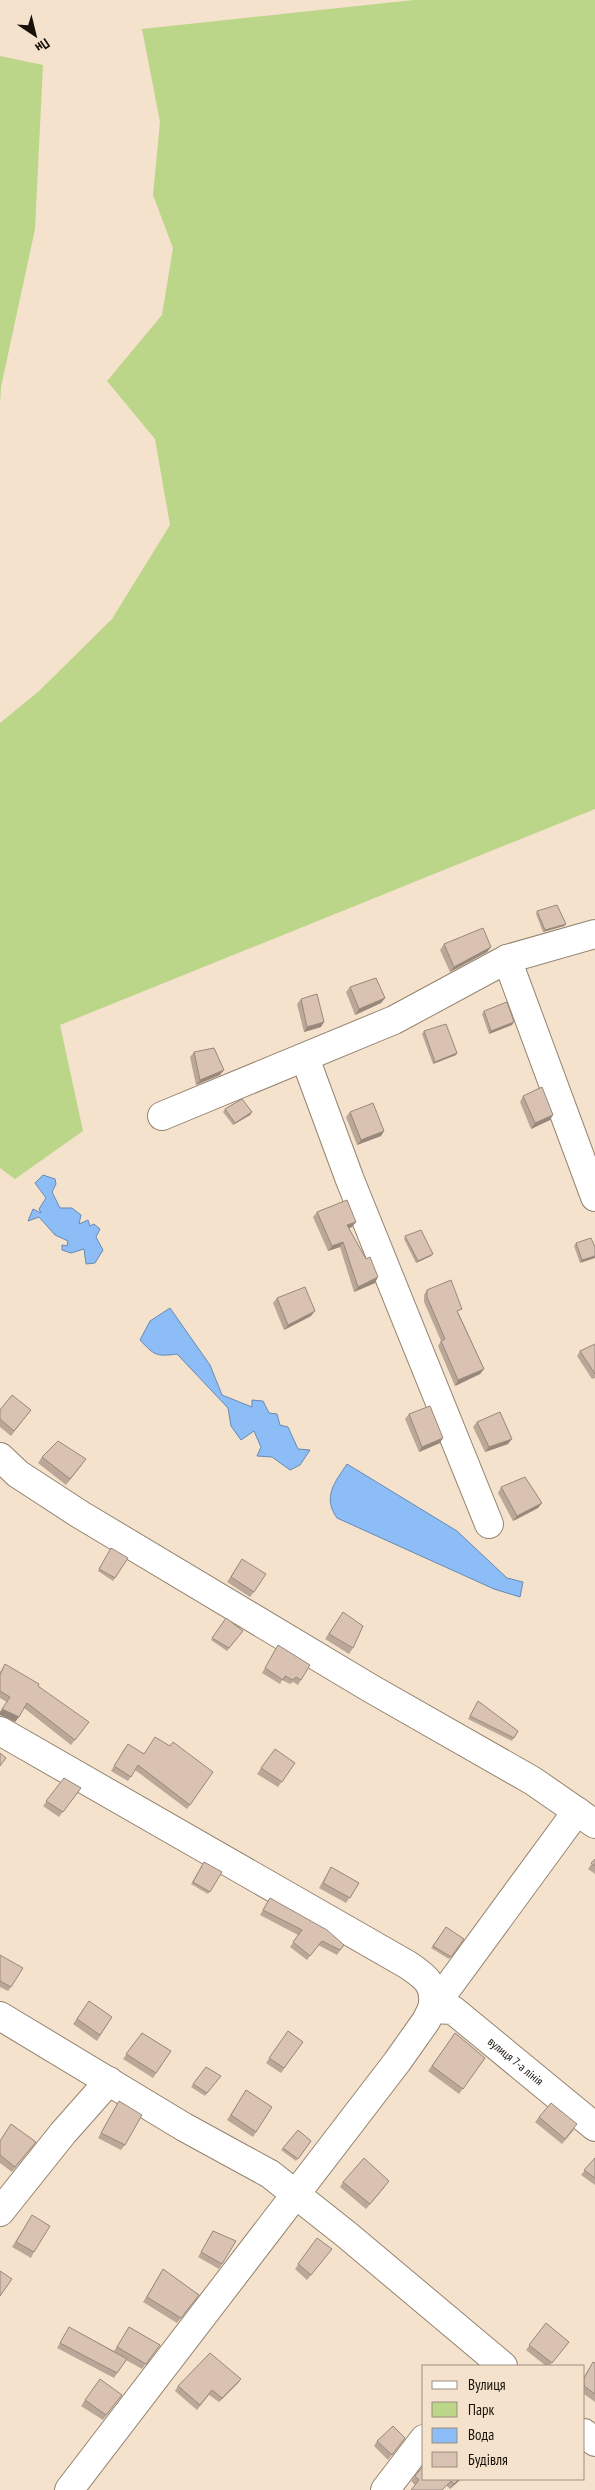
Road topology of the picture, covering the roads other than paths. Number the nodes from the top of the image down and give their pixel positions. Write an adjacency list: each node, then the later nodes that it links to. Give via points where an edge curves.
1 (595, 934): 2 (street)
2 (507, 959): 3 (street, via 394,1020); 5 (street)
3 (305, 1058): 4 (street); 7 (street, via 350,1180)
4 (162, 1116)
5 (595, 1197)
6 (0, 1457): 9 (street, via 23,1477 81,1515 370,1688 533,1781)
7 (489, 1524)
8 (0, 1730): 10 (street, via 408,1965 432,1988 435,1997)
9 (586, 1817): 10 (street)
10 (432, 2009): 13 (street, вулиця 7-а лінія, via 454,2010); 14 (street, via 397,2062)
11 (0, 2016): 12 (street)
12 (109, 2081): 14 (street, via 270,2174); 15 (street)
13 (595, 2126)
14 (295, 2193): 16 (street); 20 (street)
15 (0, 2212)
16 (490, 2362)
17 (585, 2434): 19 (street)
18 (422, 2442): 21 (street)
19 (595, 2442)
20 (69, 2490)
21 (385, 2490)

